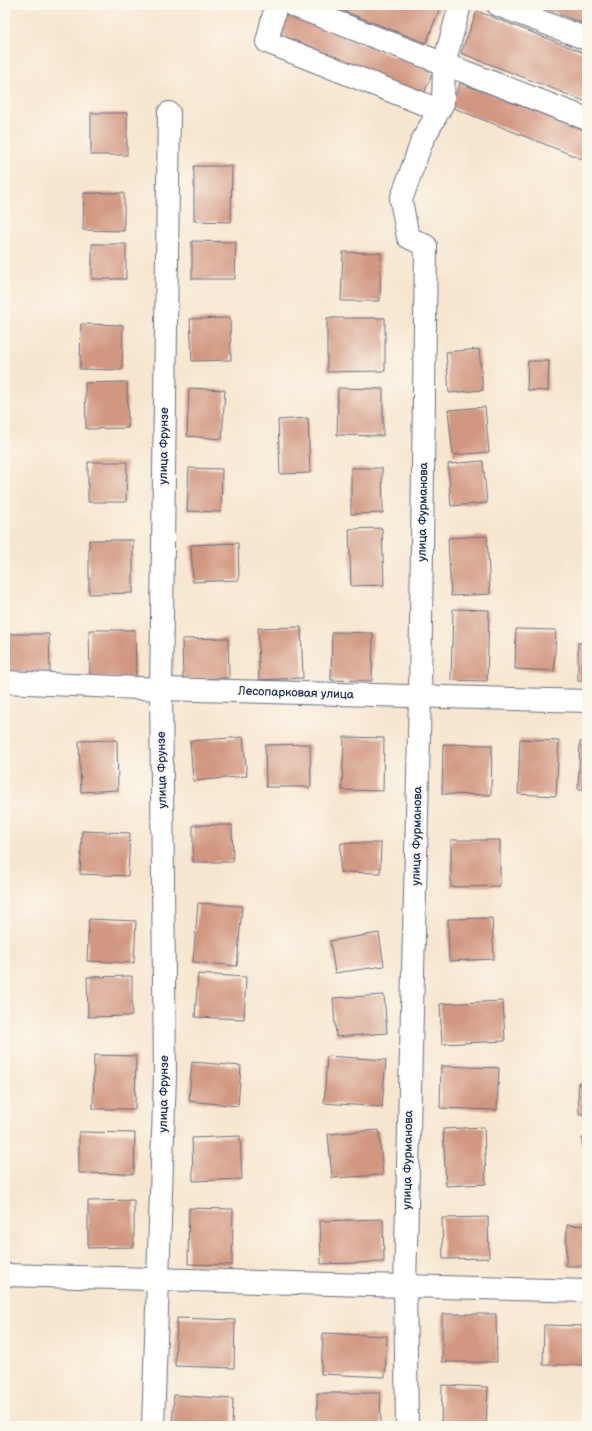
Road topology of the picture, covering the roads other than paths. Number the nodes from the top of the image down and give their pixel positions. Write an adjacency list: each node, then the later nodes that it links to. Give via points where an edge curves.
1 (276, 5): 7 (street, via 267,42)
2 (292, 5): 6 (street)
3 (460, 5): 6 (street)
4 (498, 5): 5 (street)
5 (587, 39)
6 (444, 64): 7 (street, via 443,103); 9 (street)
7 (439, 110): 12 (street, улица Фурманова, via 422,141 401,200 408,237 426,246)
8 (169, 113): 11 (street, улица Фрунзе)
9 (587, 119)
10 (5, 682): 11 (street, Лесопарковая улица)
11 (161, 689): 12 (street, Лесопарковая улица); 15 (street, улица Фрунзе, via 165,1076)
12 (420, 696): 13 (street, Лесопарковая улица); 16 (street, улица Фурманова)
13 (587, 700)
14 (5, 1276): 15 (street)
15 (158, 1280): 16 (street); 18 (street, улица Фрунзе)
16 (405, 1286): 17 (street); 19 (street, улица Фурманова)
17 (587, 1291)
18 (153, 1426)
19 (407, 1426)

